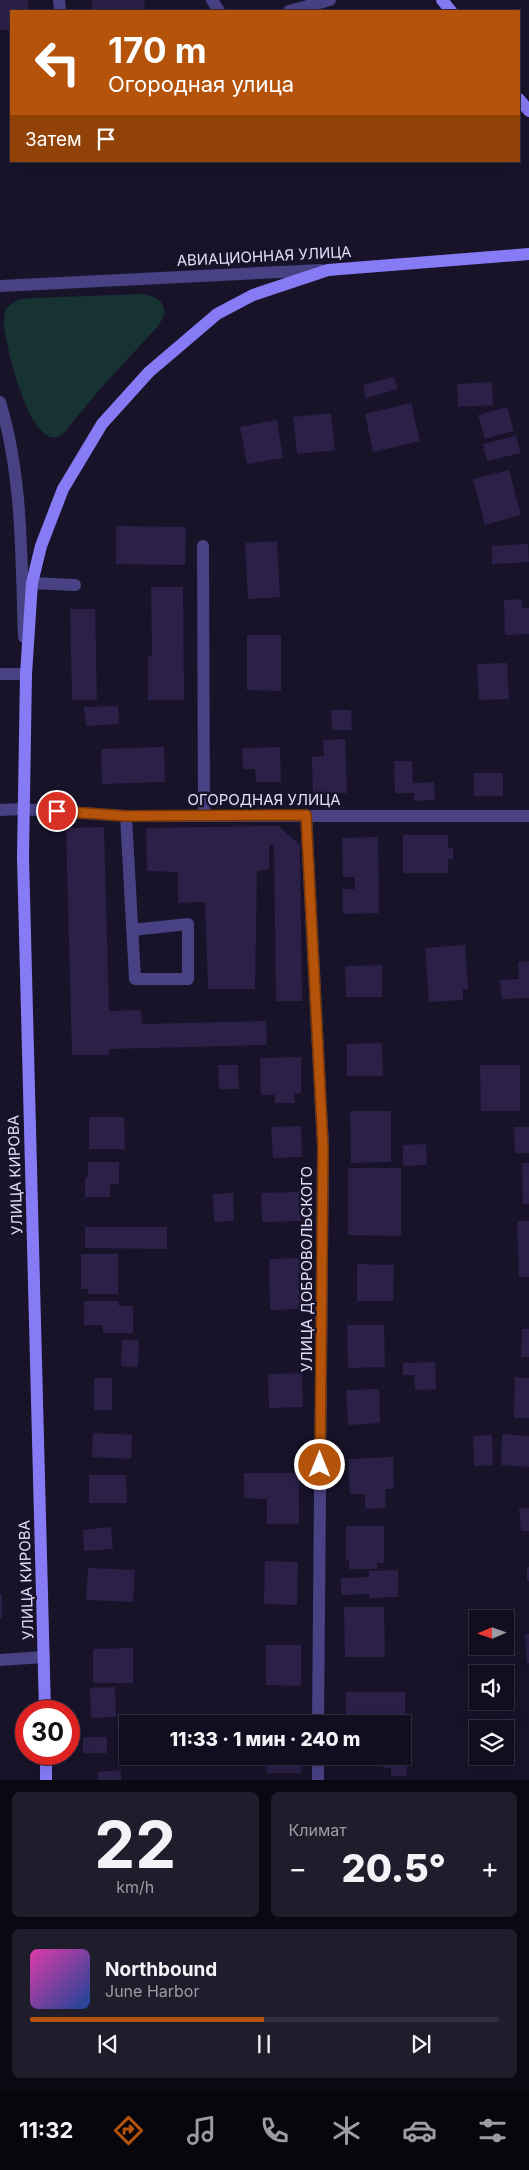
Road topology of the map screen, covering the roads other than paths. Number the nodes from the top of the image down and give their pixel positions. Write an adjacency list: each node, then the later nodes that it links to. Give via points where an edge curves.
1 (330, 0): 2 (street)
2 (292, 10)
3 (520, 100): 4 (main road)
4 (529, 112)
5 (529, 254): 6 (main road, АВИАЦИОННАЯ УЛИЦА)
6 (328, 270): 7 (street, АВИАЦИОННАЯ УЛИЦА); 10 (main road, УЛИЦА КИРОВА, via 252,295 216,314 149,372 102,424 63,489 41,546)
7 (0, 286)
8 (0, 402): 13 (street, via 19,521)
9 (203, 546): 16 (street)
10 (32, 583): 11 (street); 13 (main road, УЛИЦА КИРОВА)
11 (75, 585)
12 (0, 674): 13 (street)
13 (26, 674): 14 (main road, УЛИЦА КИРОВА)
14 (23, 809): 15 (street, ОГОРОДНАЯ УЛИЦА); 18 (street, ОГОРОДНАЯ УЛИЦА); 21 (main road, УЛИЦА КИРОВА)
15 (0, 810)
16 (204, 815): 17 (street, ОГОРОДНАЯ УЛИЦА); 18 (street, ОГОРОДНАЯ УЛИЦА)
17 (306, 815): 19 (street, ОГОРОДНАЯ УЛИЦА); 24 (street, УЛИЦА ДОБРОВОЛЬСКОГО, via 323,1147)
18 (126, 816): 20 (street)
19 (529, 816)
20 (132, 930): 20 (street, via 135,979 188,979 188,924)
21 (44, 1657): 22 (street); 23 (main road, УЛИЦА КИРОВА)
22 (0, 1660)
23 (45, 1700)
24 (318, 1715)
25 (46, 1765): 27 (main road)
26 (318, 1765): 28 (street)
27 (46, 1780)
28 (318, 1780)

